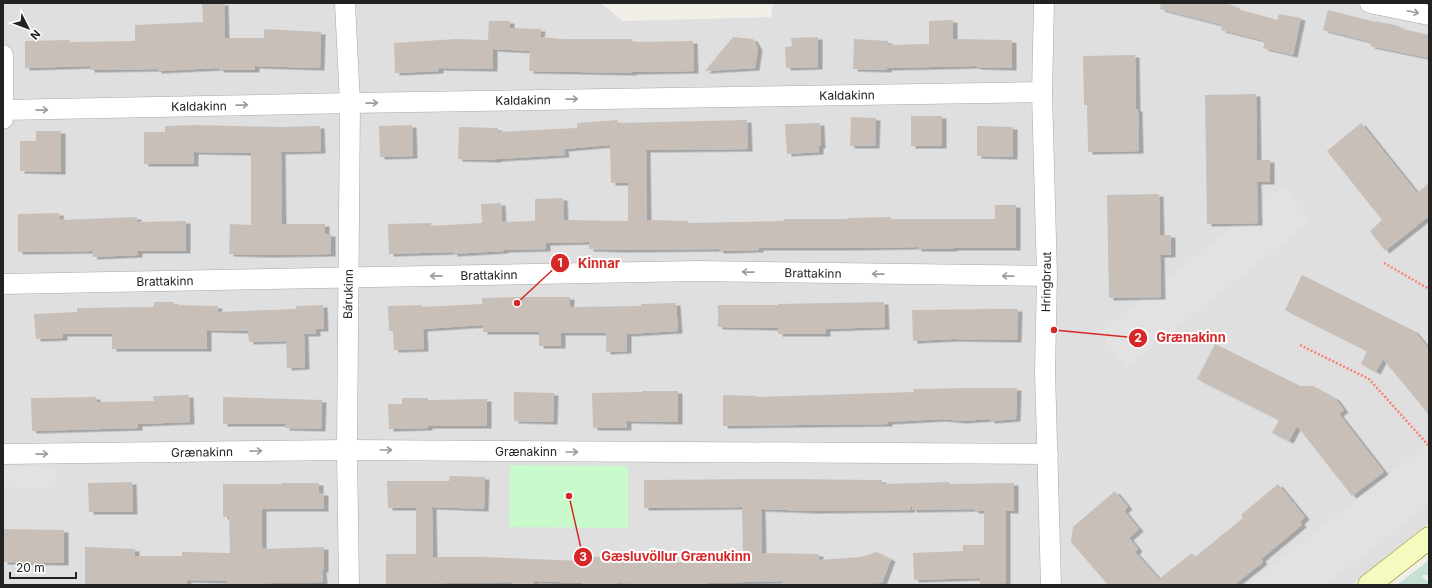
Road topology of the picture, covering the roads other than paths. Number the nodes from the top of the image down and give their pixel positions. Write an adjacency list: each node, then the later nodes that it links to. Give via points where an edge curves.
1 (345, 3): 7 (street, Bárukinn)
2 (1044, 3): 6 (street, Hringbraut)
3 (1370, 3): 4 (street, one-way to 4)
4 (1429, 15)
5 (3, 55): 8 (street)
6 (1042, 92): 7 (street, Kaldakinn, one-way to 6); 10 (street, Hringbraut)
7 (350, 103): 8 (street, Kaldakinn, one-way to 7); 11 (street, Bárukinn)
8 (3, 110): 9 (street)
9 (3, 120)
10 (1047, 276): 11 (street, Brattakinn, one-way to 11, via 697,271); 15 (street, Hringbraut, via 1045,371)
11 (348, 277): 12 (street, Brattakinn); 13 (street, Bárukinn)
12 (3, 284)
13 (347, 450): 14 (street, Grænakinn, one-way to 13); 15 (street, Grænakinn, one-way to 15); 17 (street, Bárukinn)
14 (3, 454)
15 (1048, 454): 18 (street, Hringbraut)
16 (1429, 538): 19 (main road)
17 (349, 585)
18 (1051, 585)
19 (1369, 585)

